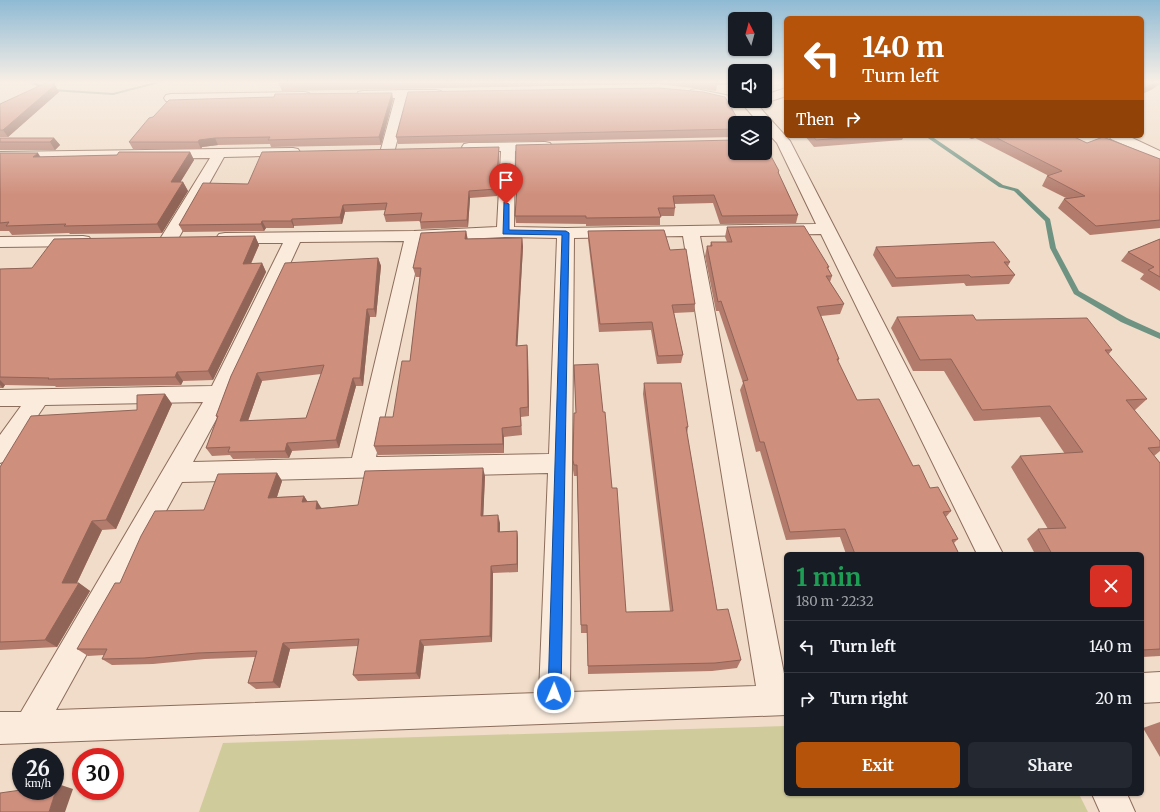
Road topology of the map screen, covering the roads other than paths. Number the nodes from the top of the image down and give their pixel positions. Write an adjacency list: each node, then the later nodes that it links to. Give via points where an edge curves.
1 (396, 119): 8 (street)
2 (765, 119): 4 (street)
3 (1120, 138): 14 (street)
4 (774, 141): 15 (street)
5 (563, 145): 6 (street)
6 (508, 146): 7 (street); 17 (street)
7 (452, 148)
8 (388, 149): 9 (street); 10 (street)
9 (404, 149)
10 (373, 150)
11 (304, 152): 12 (street)
12 (219, 154): 13 (street); 21 (street)
13 (0, 156)
14 (1160, 156)
15 (827, 229): 16 (street); 32 (street)
16 (691, 231): 18 (street); 35 (street)
17 (505, 232): 18 (street); 19 (street)
18 (566, 233): 29 (street)
19 (414, 236): 20 (street); 30 (street)
20 (294, 237): 22 (street); 25 (street)
21 (169, 239)
22 (208, 239)
23 (100, 240): 24 (street)
24 (0, 242)
25 (219, 394): 26 (street); 31 (street)
26 (39, 397): 27 (street); 28 (street)
27 (0, 398)
28 (0, 453)
29 (560, 463): 30 (street); 36 (street)
30 (362, 468): 31 (street)
31 (175, 472): 37 (street)
32 (989, 552)
33 (1160, 687): 34 (street)
34 (1144, 688)
35 (780, 700): 36 (street)
36 (554, 708): 37 (street)
37 (30, 727): 38 (street)
38 (0, 728)
39 (1110, 796): 40 (street)
40 (1118, 812)

